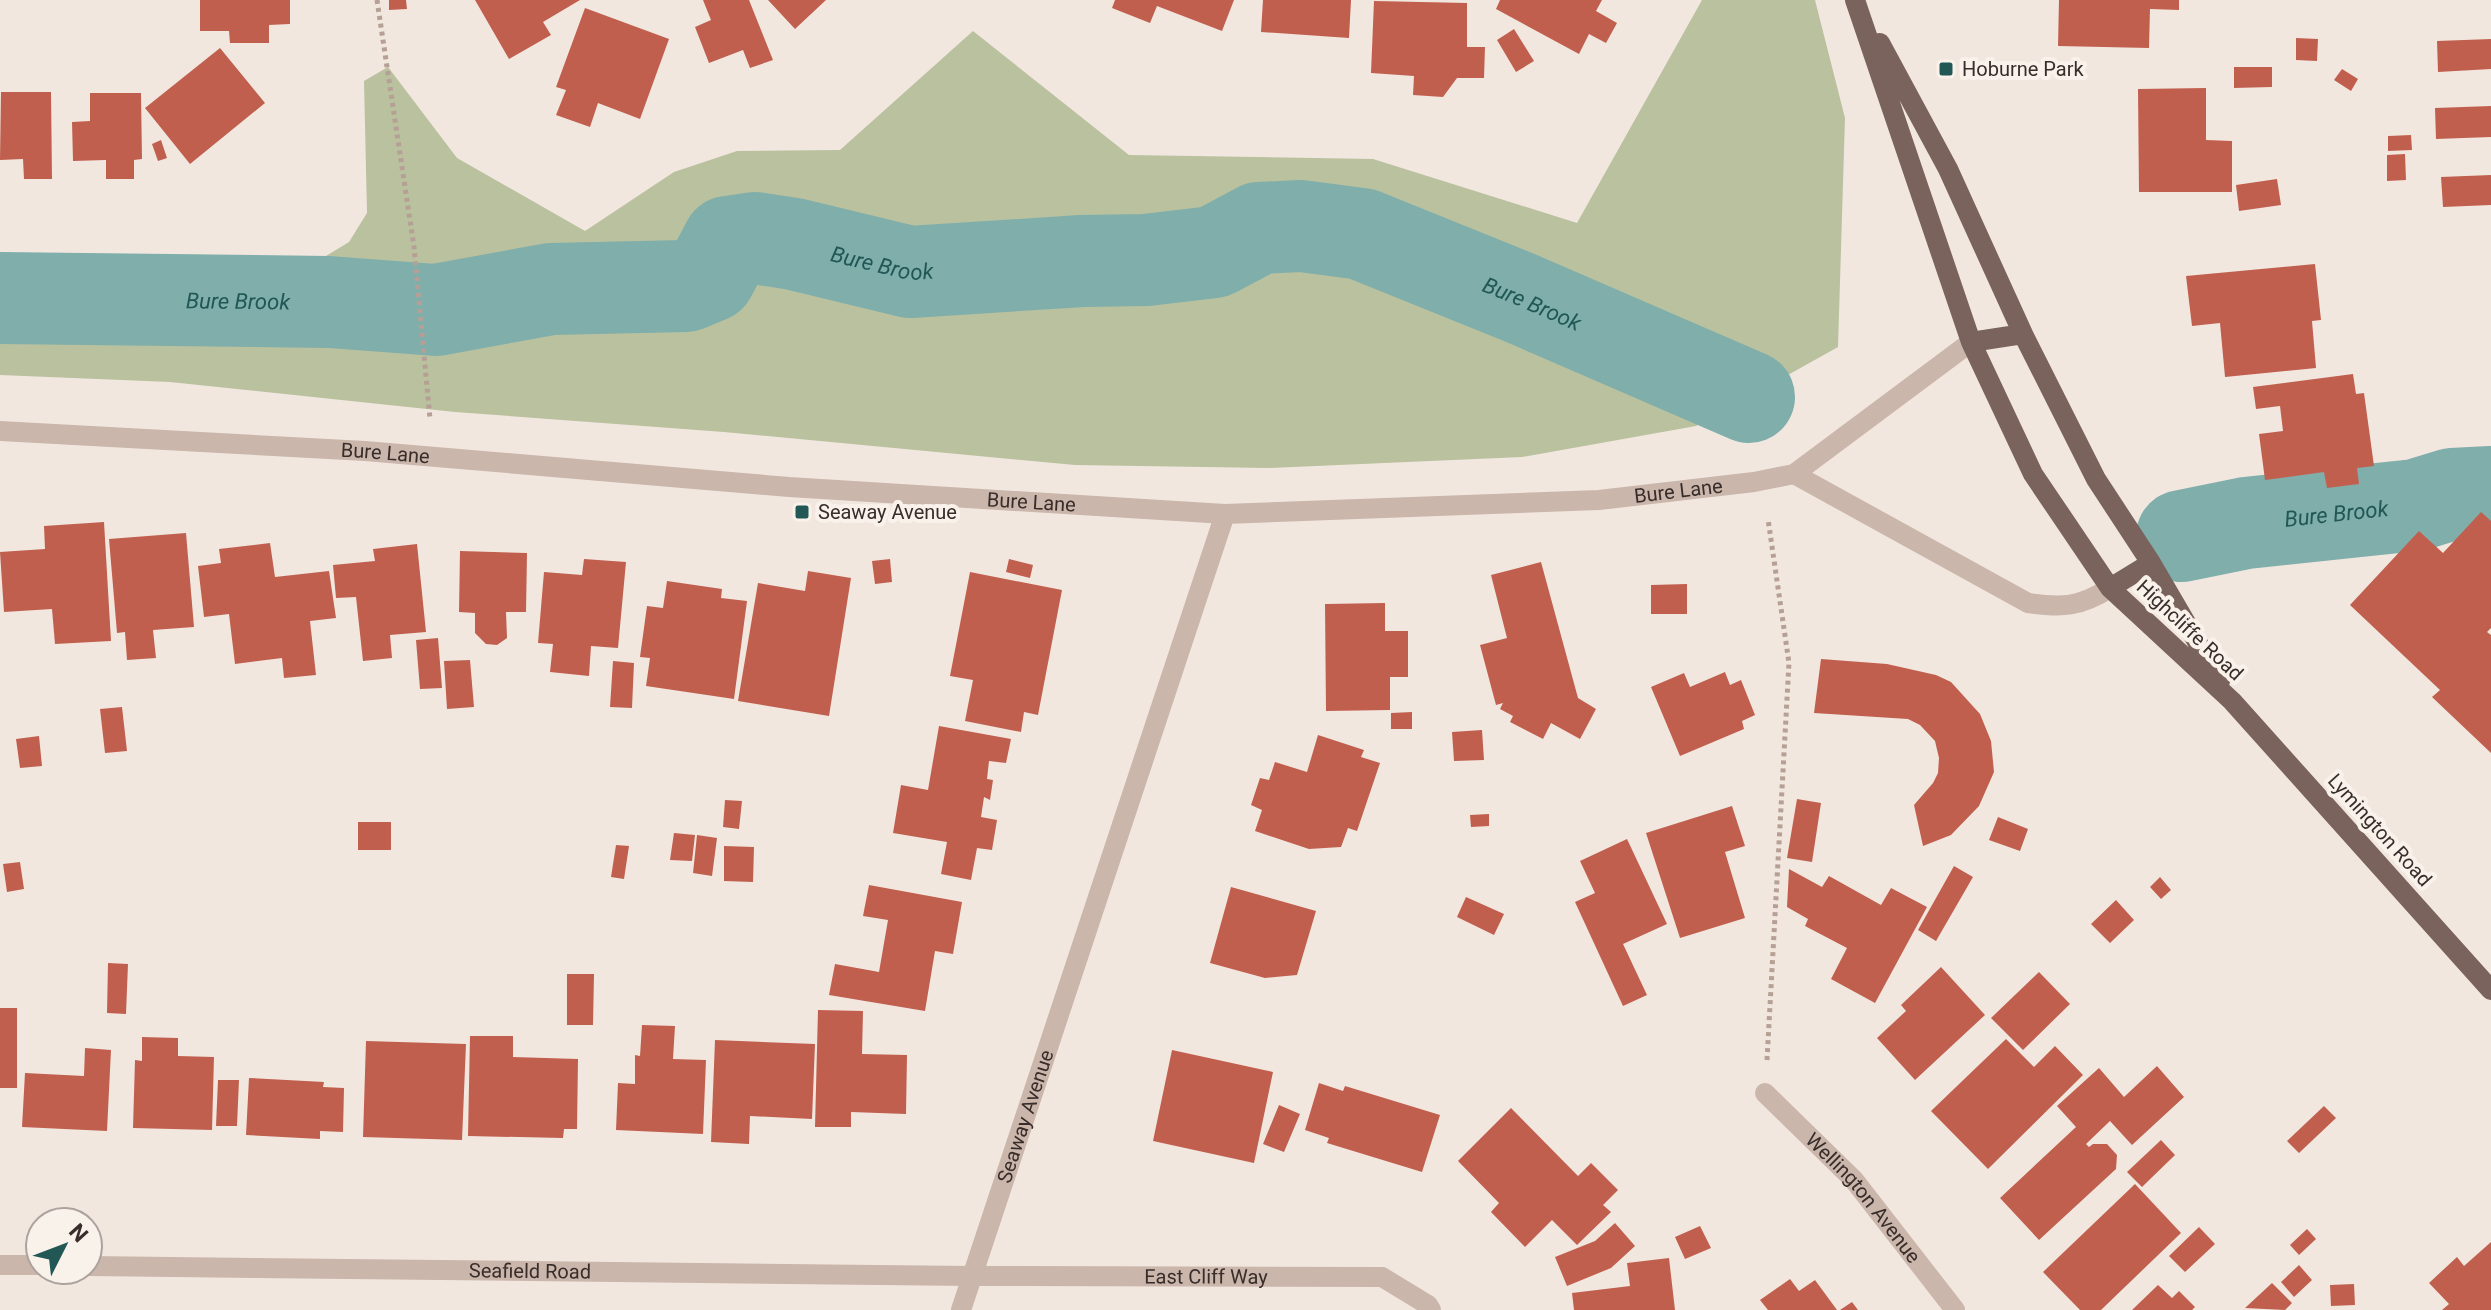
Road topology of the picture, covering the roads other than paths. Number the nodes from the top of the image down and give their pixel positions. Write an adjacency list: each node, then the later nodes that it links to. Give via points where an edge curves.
1 (1856, 0): 2 (main road, Highcliffe Road, via 1948,169); 3 (main road, Highcliffe Road)
2 (2023, 334): 3 (main road); 7 (main road, Highcliffe Road, via 2096,479)
3 (1971, 342): 5 (street, Bure Lane); 8 (main road, Highcliffe Road, via 2033,474)
4 (0, 431): 6 (street, Bure Lane, via 365,451 789,487)
5 (1794, 474): 6 (street, Bure Lane, via 1599,500); 8 (street, via 2028,603 2083,603)
6 (1225, 514): 15 (street, Seaway Avenue)
7 (2151, 563): 8 (main road); 9 (main road, Highcliffe Road)
8 (2110, 588): 9 (main road, Highcliffe Road)
9 (2232, 701): 10 (main road, Lymington Road)
10 (2491, 990)
11 (1765, 1093): 18 (street, Wellington Avenue, via 1854,1180)
12 (0, 1265): 13 (street)
13 (24, 1265)
14 (104, 1266): 15 (street, Seafield Road)
15 (971, 1276): 16 (street, Seaway Avenue); 17 (street, East Cliff Way, via 1382,1277)
16 (961, 1310)
17 (1431, 1310)
18 (1955, 1310)

